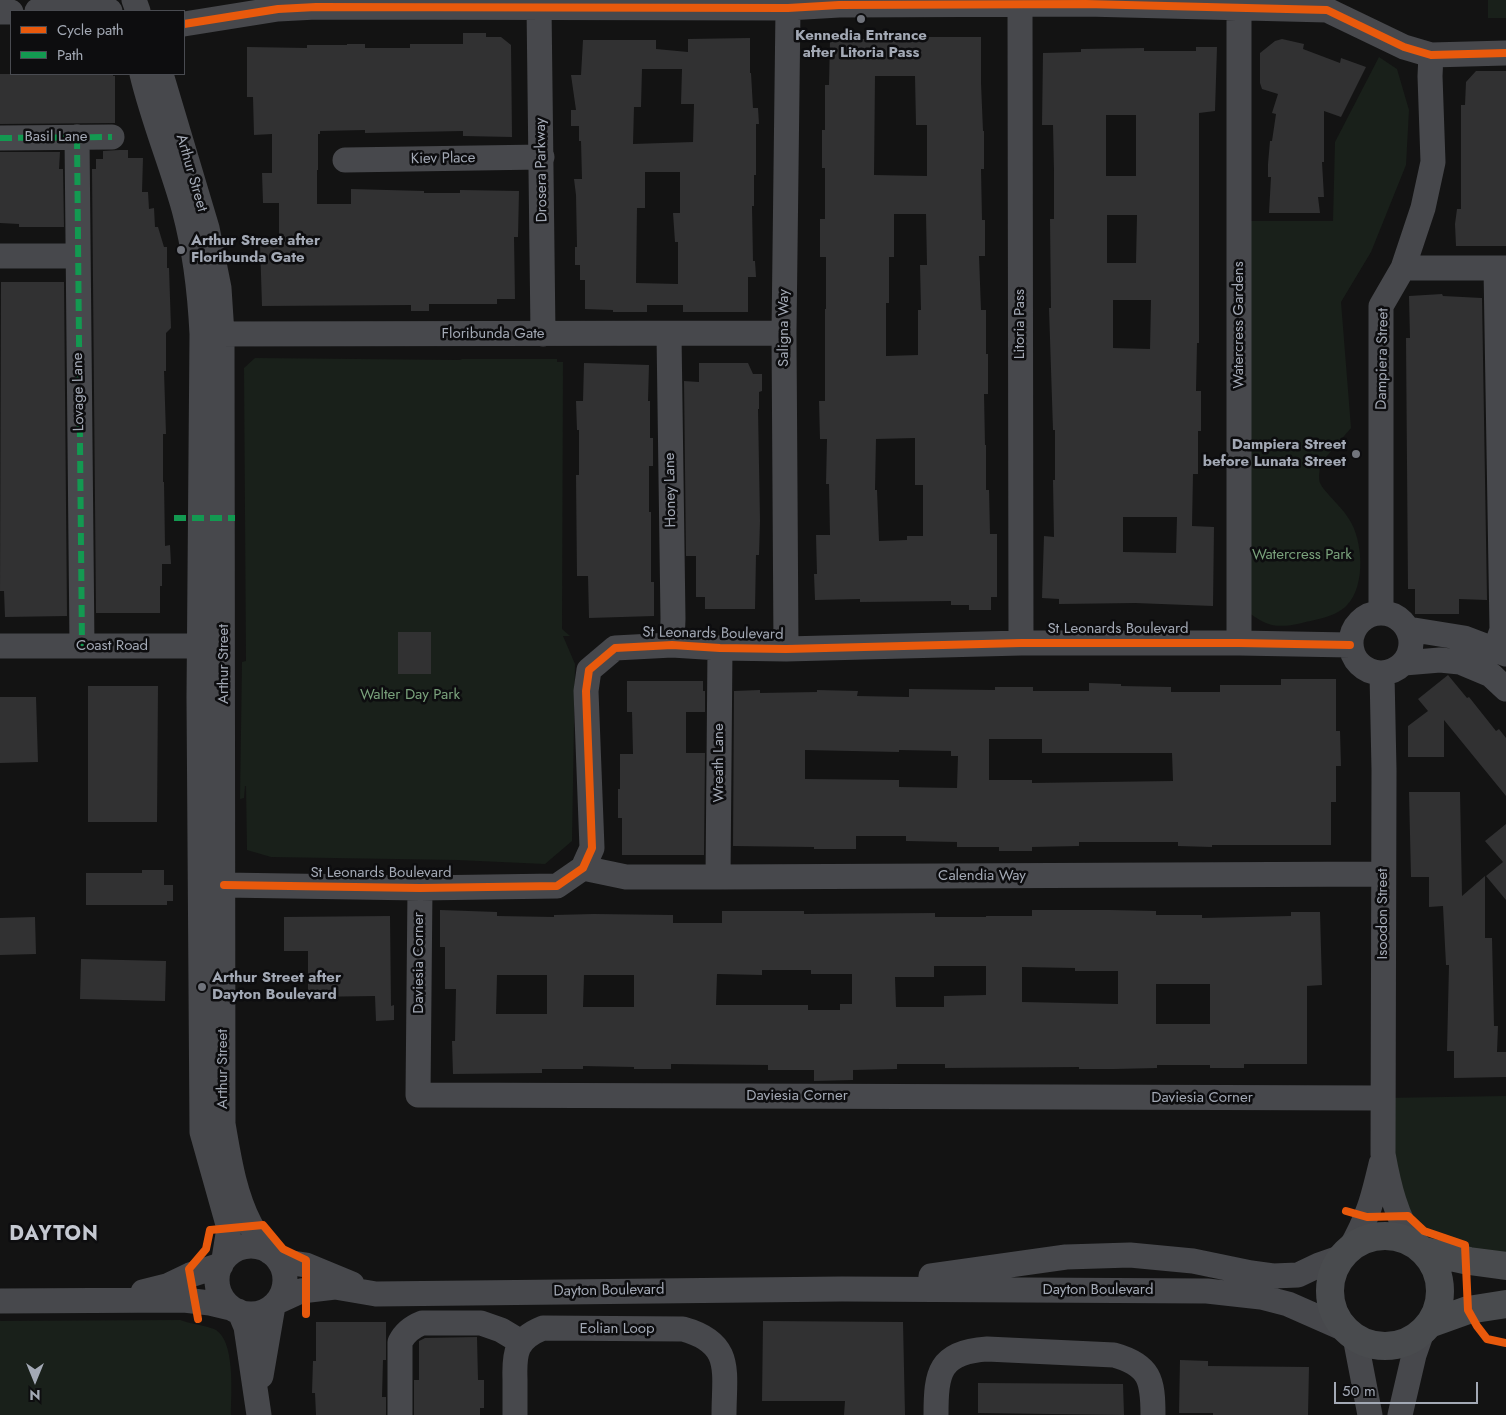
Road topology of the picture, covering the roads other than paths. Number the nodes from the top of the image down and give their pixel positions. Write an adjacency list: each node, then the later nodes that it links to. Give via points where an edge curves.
1 (839, 2): 6 (street); 10 (street)
2 (1086, 2): 6 (street); 9 (street)
3 (75, 3): 11 (street); 12 (street)
4 (600, 3): 8 (street); 10 (street)
5 (366, 4): 8 (street); 13 (street)
6 (1020, 5): 35 (street, Litoria Pass)
7 (1328, 5): 9 (street); 17 (street, via 1404,47)
8 (540, 6): 23 (street, Drosera Parkway)
9 (1238, 7): 36 (street, Watercress Gardens)
10 (788, 8): 29 (street, Saligna Way)
11 (42, 10)
12 (107, 10)
13 (243, 14): 14 (street); 15 (street)
14 (185, 24)
15 (185, 40)
16 (1506, 53): 17 (street)
17 (1431, 55): 27 (street, Dampiera Street, via 1433,162)
18 (142, 75): 30 (street, Arthur Street, via 157,131 184,209)
19 (161, 75): 30 (street, Arthur Street, via 207,228 219,288)
20 (77, 137): 21 (street, Basil Lane); 22 (street, Basil Lane); 26 (street, Lovage Lane)
21 (112, 137)
22 (0, 138)
23 (542, 157): 24 (street, Kiev Place); 31 (street, Drosera Parkway)
24 (345, 160)
25 (0, 256): 26 (street)
26 (78, 256): 40 (street, Lovage Lane)
27 (1404, 268): 28 (street); 33 (street, Dampiera Street, via 1381,306)
28 (1501, 268): 45 (street)
29 (784, 333): 32 (street, Floribunda Gate); 44 (street, Saligna Way)
30 (212, 334): 31 (street, Floribunda Gate); 41 (street, Arthur Street); 42 (street, Arthur Street)
31 (543, 334): 32 (street, Floribunda Gate)
32 (669, 334): 37 (street, Honey Lane)
33 (1381, 613): 34 (street, via 1397,617); 38 (street, via 1366,617 1357,624)
34 (1408, 629): 45 (street, via 1464,638); 46 (street, via 1411,646)
35 (1021, 643): 36 (street, St Leonards Boulevard); 44 (street, St Leonards Boulevard)
36 (1239, 643): 38 (street, St Leonards Boulevard)
37 (672, 645): 43 (street, St Leonards Boulevard); 49 (street, St Leonards Boulevard, via 615,648 589,670 586,691 592,848)
38 (1350, 645): 47 (street, via 1360,666)
39 (0, 646): 40 (street, Coast Road)
40 (82, 646): 41 (street, Coast Road)
41 (199, 646): 42 (street, Coast Road); 59 (street, Arthur Street, via 202,1132 229,1228)
42 (224, 646): 52 (street, Arthur Street)
43 (720, 648): 44 (street, St Leonards Boulevard); 51 (street, Wreath Lane)
44 (786, 649)
45 (1500, 652)
46 (1404, 663): 47 (street, via 1398,669); 48 (street, via 1460,662 1491,675)
47 (1382, 674): 50 (street, Isoodon Street)
48 (1506, 689)
49 (583, 868): 51 (street, Calendia Way, via 626,876); 53 (street, St Leonards Boulevard, via 558,886)
50 (1383, 874): 51 (street, Calendia Way); 54 (street, Isoodon Street)
51 (718, 878)
52 (224, 885): 53 (street, St Leonards Boulevard); 58 (street, Arthur Street, via 223,1124 232,1174 242,1206 251,1226)
53 (420, 888): 54 (street, Daviesia Corner, via 418,1095)
54 (1382, 1098): 55 (street, Isoodon Street)
55 (1383, 1154): 56 (street, Isoodon Street, via 1393,1199 1406,1231); 57 (street, Isoodon Street, via 1366,1219)
56 (1419, 1248): 57 (main road, via 1404,1239 1382,1236 1370,1238); 60 (main road, via 1469,1261); 68 (main road, via 1436,1270 1440,1292 1435,1314)
57 (1346, 1253): 61 (street, Dayton Boulevard, via 1298,1276 1250,1273 1161,1257 1082,1256); 69 (main road, via 1332,1277 1331,1300 1340,1322)
58 (275, 1257): 59 (street, via 259,1247 247,1247 235,1250); 62 (street, Dayton Boulevard, via 306,1265); 65 (street, via 282,1266 285,1280)
59 (223, 1262): 63 (street); 67 (street, via 217,1278 219,1292)
60 (1506, 1266)
61 (842, 1289): 62 (street, Dayton Boulevard); 69 (street, Dayton Boulevard, via 1207,1290 1288,1304)
62 (376, 1294): 65 (street, Dayton Boulevard, via 335,1287 301,1291)
63 (125, 1300): 64 (street); 67 (street, via 184,1300)
64 (0, 1301)
65 (275, 1304): 67 (street, via 256,1314); 71 (street, via 263,1362)
66 (1506, 1304): 68 (main road, via 1468,1310)
67 (235, 1310): 71 (street, via 246,1327)
68 (1425, 1328): 69 (main road, via 1407,1341 1389,1345 1372,1344); 78 (street, via 1414,1354)
69 (1351, 1333): 77 (street)
70 (521, 1342): 72 (street, via 481,1323 422,1322 404,1334 400,1342); 73 (street, via 514,1362); 74 (street, Eolian Loop, via 530,1333 543,1328 683,1329 695,1332 708,1339 722,1355)
71 (258, 1410)
72 (400, 1415)
73 (515, 1415)
74 (724, 1415)
75 (936, 1415): 76 (street, via 937,1382 947,1364 957,1354 987,1349 1114,1355 1128,1359 1148,1376)
76 (1153, 1415)
77 (1370, 1415)
78 (1400, 1415)

